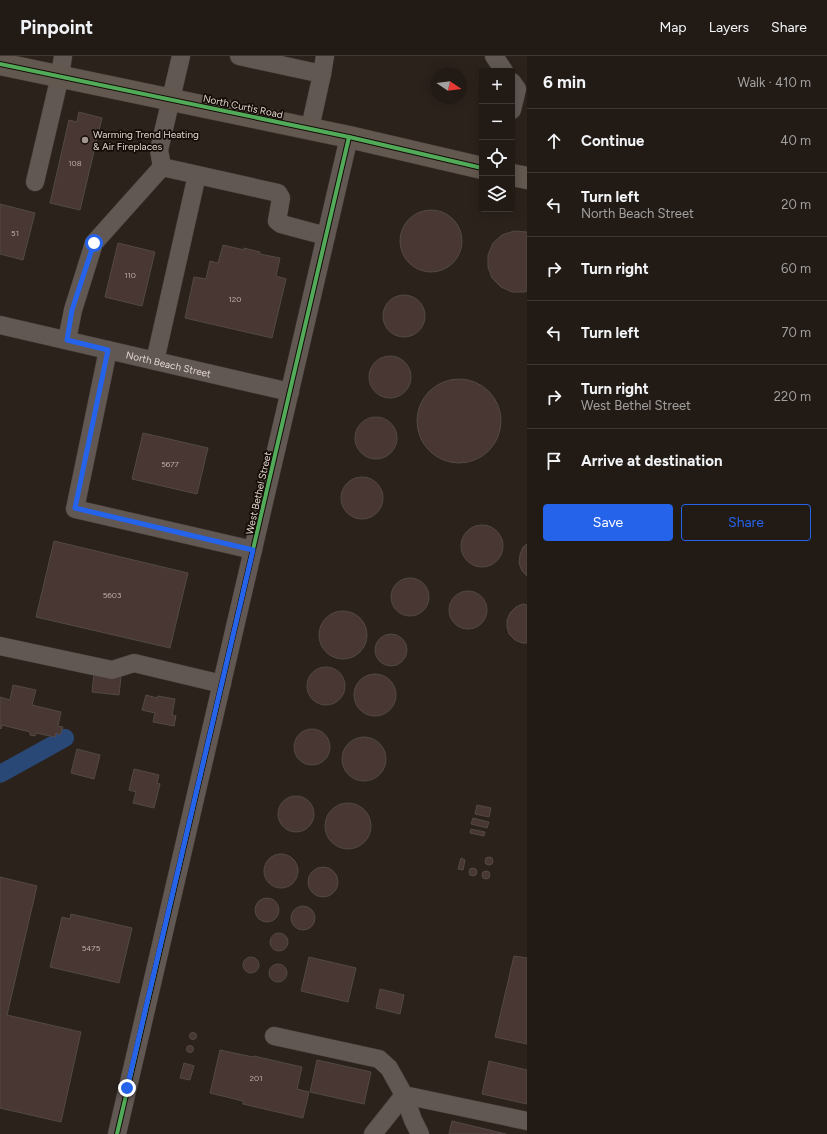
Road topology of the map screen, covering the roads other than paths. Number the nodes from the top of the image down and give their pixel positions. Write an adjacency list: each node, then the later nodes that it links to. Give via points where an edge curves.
1 (181, 56): 11 (street)
2 (240, 56): 8 (street)
3 (325, 56): 8 (street)
4 (494, 56): 7 (street)
5 (0, 64): 6 (main road, North Curtis Road)
6 (61, 66): 11 (main road, North Curtis Road); 19 (street)
7 (502, 68)
8 (322, 74): 12 (street)
9 (515, 86): 10 (street)
10 (515, 97)
11 (171, 99): 12 (main road, North Curtis Road); 14 (street, via 159,150)
12 (310, 128): 13 (main road, North Curtis Road)
13 (349, 137): 15 (main road, North Curtis Road); 20 (street, West Bethel Street)
14 (162, 167): 16 (street); 22 (street, via 94,243 72,310)
15 (479, 167)
16 (197, 175): 20 (street, via 278,193 281,198 277,221); 24 (street)
17 (515, 176): 18 (main road)
18 (527, 178)
19 (35, 182)
20 (326, 236): 25 (street, West Bethel Street)
21 (0, 325): 22 (street, North Beach Street)
22 (67, 340): 23 (street, North Beach Street)
23 (108, 350): 24 (street, North Beach Street); 26 (street, via 75,508)
24 (155, 361): 25 (street, North Beach Street)
25 (290, 392): 26 (street, West Bethel Street)
26 (253, 550): 28 (street, West Bethel Street)
27 (0, 646): 28 (street, via 112,670 134,663)
28 (222, 684): 32 (street, West Bethel Street)
29 (274, 1036): 30 (street, via 378,1059 389,1068)
30 (404, 1095): 31 (street); 33 (street); 34 (street)
31 (527, 1121)
32 (117, 1134)
33 (373, 1134)
34 (420, 1134)

